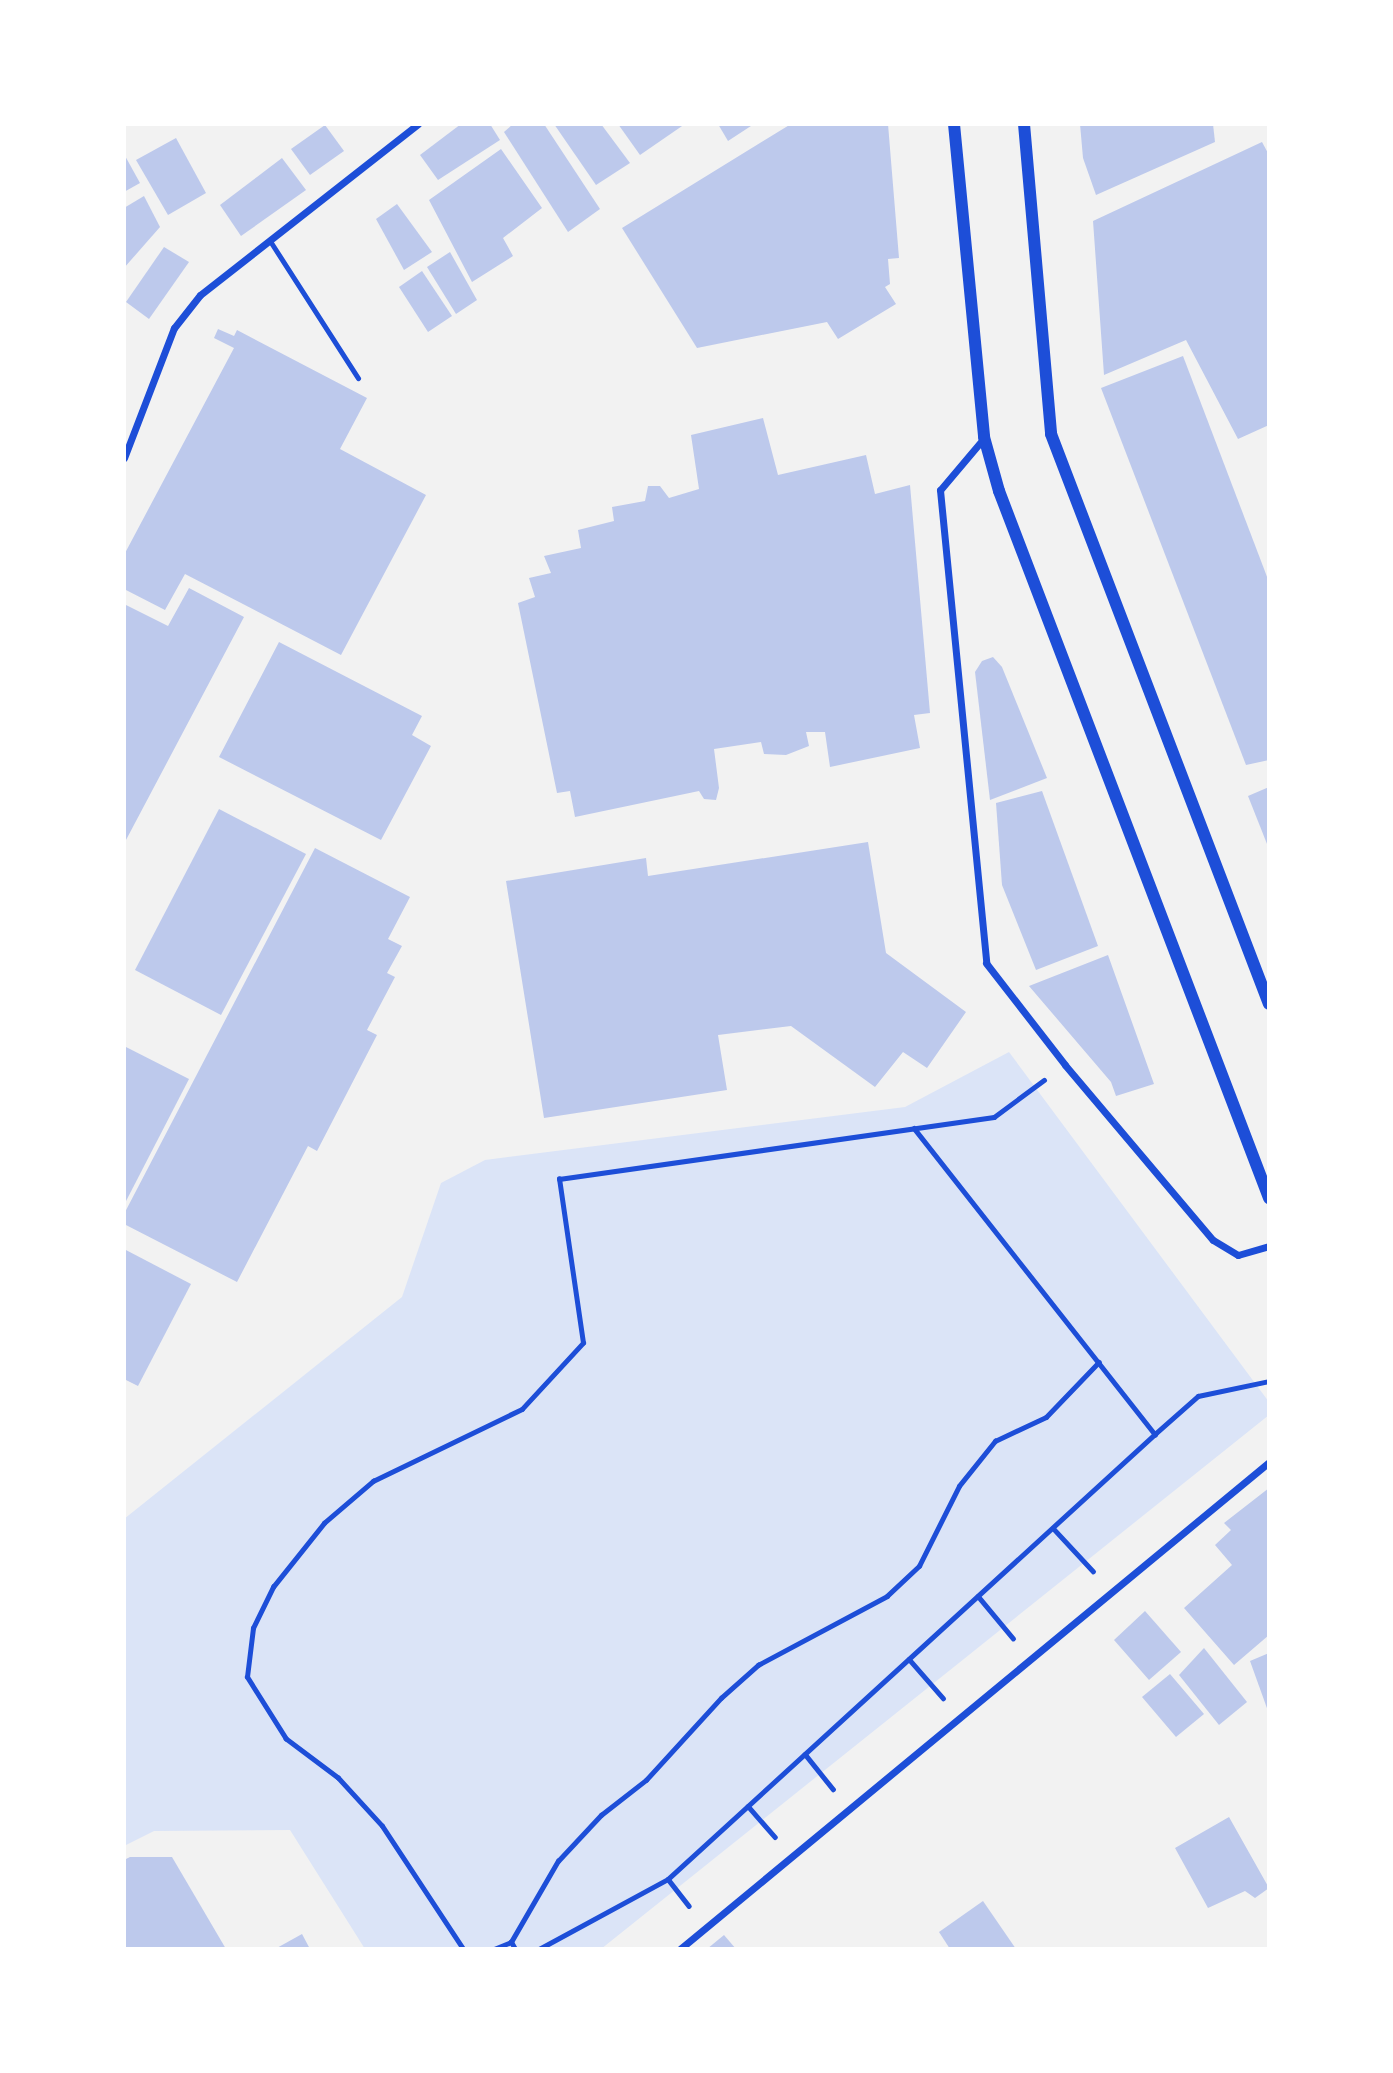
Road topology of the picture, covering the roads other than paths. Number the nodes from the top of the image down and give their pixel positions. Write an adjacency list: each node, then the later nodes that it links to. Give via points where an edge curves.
1 (418, 124): 4 (street)
2 (954, 124): 6 (street)
3 (1024, 124): 8 (street, via 1051,435)
4 (270, 241): 5 (lane); 7 (street, via 200,295 174,328)
5 (358, 378)
6 (984, 437): 9 (street, via 999,491); 10 (street, via 940,490 986,963 1065,1065 1213,1240 1238,1255)
7 (124, 458)
8 (1269, 1004)
9 (1269, 1198)
10 (1269, 1246)
11 (1269, 1462): 12 (street)
12 (680, 1949)

